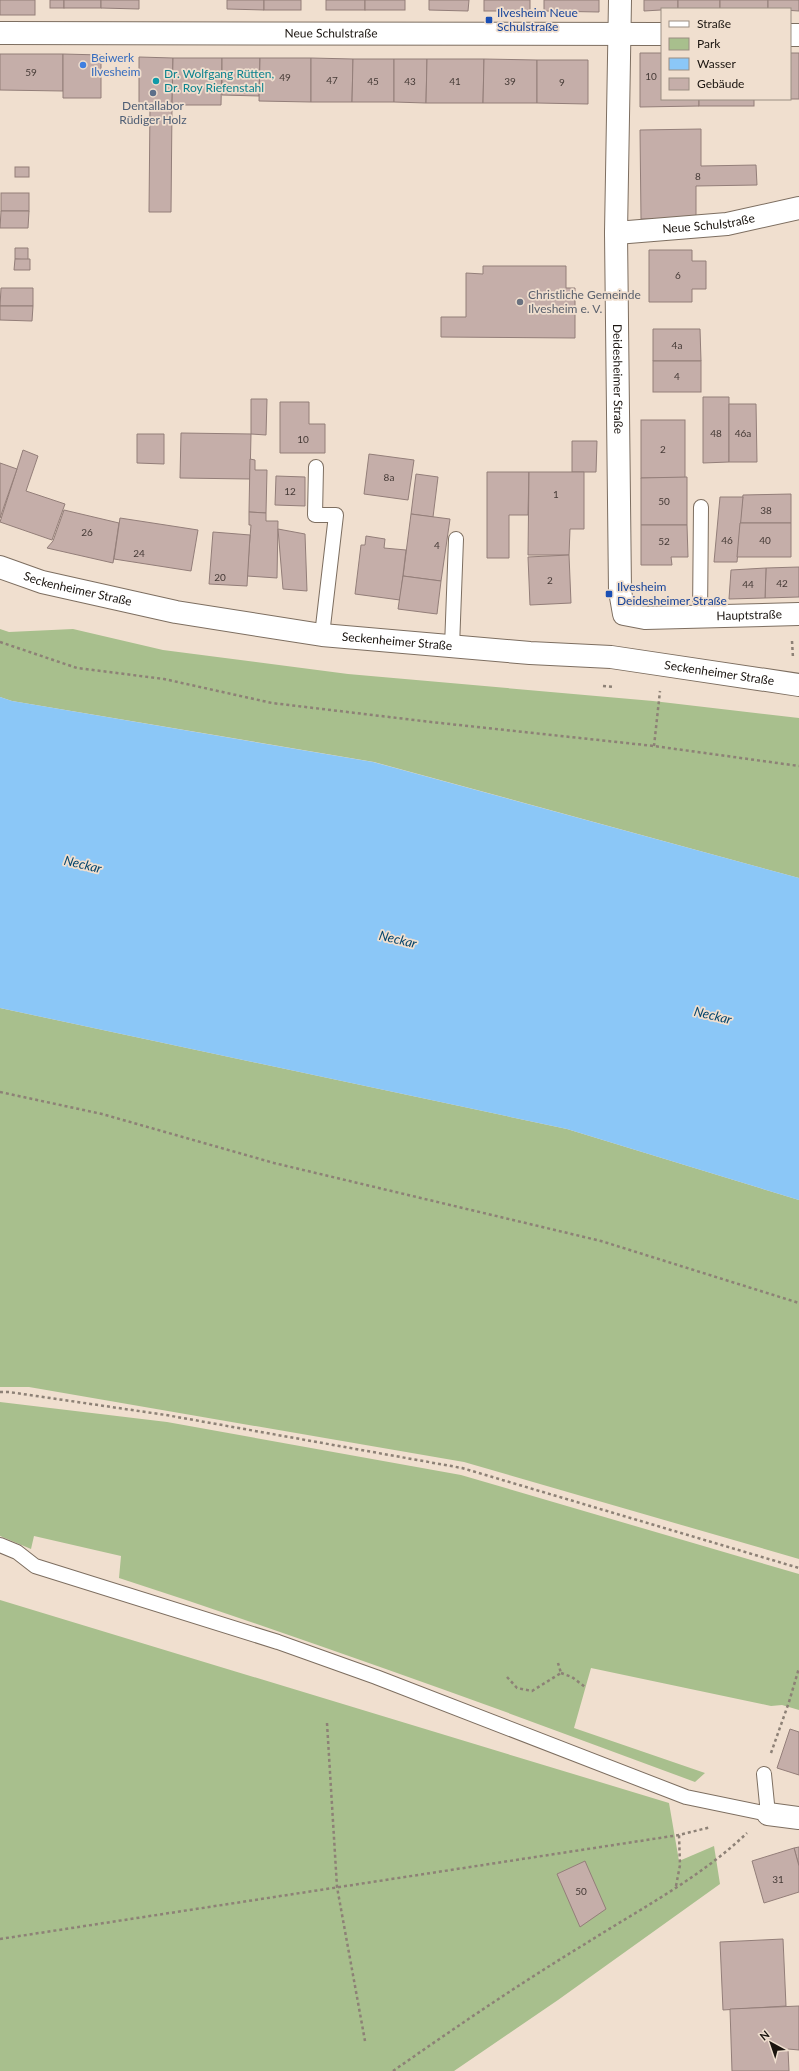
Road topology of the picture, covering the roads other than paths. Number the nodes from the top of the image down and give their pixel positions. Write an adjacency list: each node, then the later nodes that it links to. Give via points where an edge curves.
1 (620, 0): 3 (street, Deidesheimer Straße)
2 (0, 33): 3 (street, Neue Schulstraße)
3 (620, 34): 4 (street, Neue Schulstraße); 6 (street, Deidesheimer Straße)
4 (661, 34)
5 (799, 208): 6 (street, Neue Schulstraße, via 727,224)
6 (616, 233): 11 (street, Deidesheimer Straße, via 620,590)
7 (316, 467): 14 (lane, via 315,515 336,516)
8 (701, 507): 13 (lane, Hauptstraße)
9 (456, 539): 15 (lane)
10 (0, 567): 14 (street, Seckenheimer Straße, via 42,582 176,612)
11 (624, 614): 13 (street, Hauptstraße, via 645,618)
12 (799, 614): 13 (street, Hauptstraße, via 745,622)
13 (700, 617)
14 (322, 635): 15 (street, Seckenheimer Straße)
15 (452, 646): 16 (street, Seckenheimer Straße, via 611,657)
16 (799, 685)
17 (0, 1545): 19 (lane, via 17,1552 35,1566 278,1642 376,1676 686,1797)
18 (764, 1774): 19 (lane)
19 (768, 1814): 20 (street)
20 (799, 1818)

